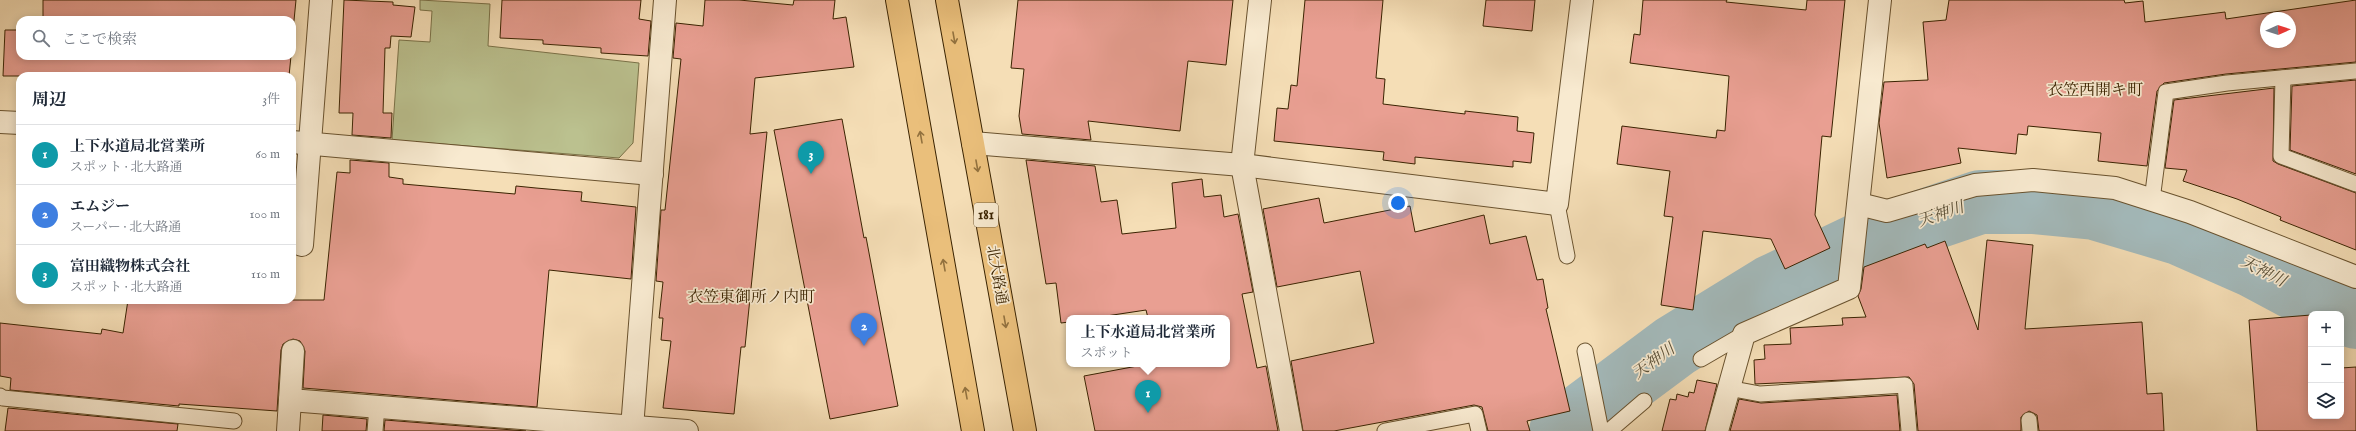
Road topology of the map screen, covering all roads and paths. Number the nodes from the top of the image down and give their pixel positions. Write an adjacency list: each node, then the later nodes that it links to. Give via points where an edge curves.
1 (321, 0): 12 (street)
2 (665, 0): 15 (street)
3 (897, 0): 38 (main road, one-way to 3)
4 (947, 0): 13 (main road, 北大路通 / 181, one-way to 13)
5 (1260, 0): 14 (street)
6 (1582, 0): 18 (street)
7 (1880, 0): 19 (street)
8 (2356, 71): 9 (lane)
9 (2283, 78): 16 (lane, via 2282,156); 17 (lane, via 2166,92)
10 (0, 122): 11 (street)
11 (16, 123)
12 (301, 143): 15 (street); 20 (street)
13 (973, 143): 14 (street); 39 (main road, 北大路通 / 181, one-way to 39)
14 (1242, 165): 18 (street); 40 (street)
15 (652, 174): 33 (street)
16 (2356, 184)
17 (2152, 200): 19 (street, via 2115,188 2033,180 1975,185 1887,211); 22 (street, via 2190,212)
18 (1557, 204): 21 (lane)
19 (1859, 204): 23 (street, via 1849,288)
20 (302, 245)
21 (1566, 256)
22 (2356, 277)
23 (1744, 334): 26 (lane); 27 (street)
24 (293, 351): 29 (street)
25 (1585, 351): 34 (lane)
26 (1701, 359)
27 (1728, 388): 43 (street); 44 (lane, via 1760,394 1905,385)
28 (0, 396): 32 (lane)
29 (290, 400): 31 (street); 35 (street)
30 (1644, 401): 34 (lane)
31 (376, 406): 33 (street); 36 (lane)
32 (234, 421)
33 (632, 428): 37 (street)
34 (1603, 429)
35 (288, 431)
36 (375, 431)
37 (687, 431)
38 (973, 431)
39 (1025, 431)
40 (1291, 431)
41 (1385, 431): 42 (lane, via 1475,414)
42 (1479, 431)
43 (1717, 431)
44 (1909, 431)

